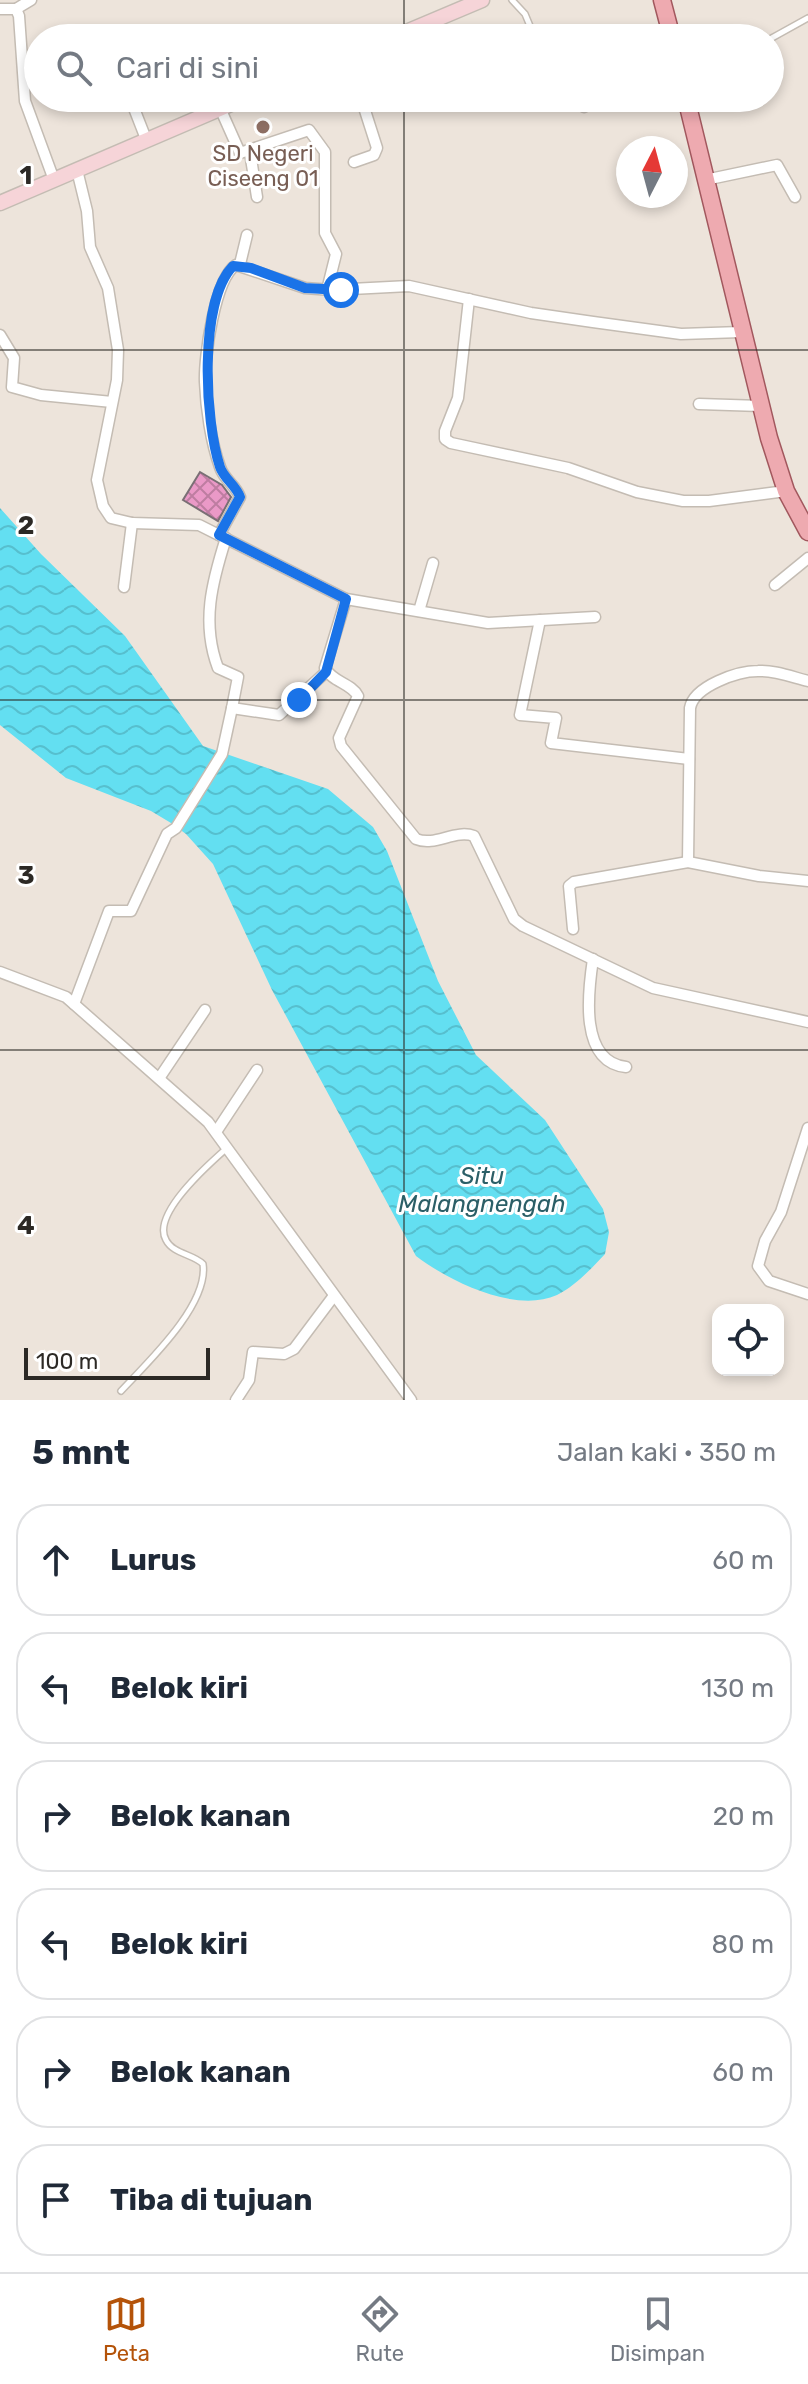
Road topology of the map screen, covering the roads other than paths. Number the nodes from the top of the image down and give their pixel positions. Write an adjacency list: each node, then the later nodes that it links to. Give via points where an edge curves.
1 (31, 0): 5 (street)
2 (482, 0): 8 (street)
3 (512, 0): 9 (lane)
4 (662, 0): 10 (main road)
5 (16, 4): 6 (street); 12 (street)
6 (0, 9)
7 (808, 18): 11 (lane)
8 (429, 23)
9 (529, 24)
10 (668, 24)
11 (784, 31)
12 (24, 77)
13 (29, 112): 23 (street)
14 (135, 112): 19 (street)
15 (210, 112): 19 (street)
16 (222, 112): 20 (street, via 238,151)
17 (365, 112): 21 (street, via 377,148 374,155)
18 (689, 112): 24 (main road)
19 (146, 139): 22 (street)
20 (250, 152): 25 (street); 30 (street, via 309,130 324,147 325,233 336,254)
21 (354, 162)
22 (77, 170): 23 (street); 34 (street, via 90,247 108,288 115,326 118,366)
23 (54, 180): 27 (street)
24 (705, 180): 26 (street, via 777,165); 32 (main road)
25 (257, 197)
26 (795, 197)
27 (0, 203)
28 (247, 235): 29 (street)
29 (240, 264): 30 (street, via 289,284); 40 (street, via 229,270 220,290 205,377 220,469 240,497)
30 (327, 290): 31 (street, via 409,286)
31 (469, 299): 32 (street, via 681,334); 37 (street, via 458,398 445,431 451,443 568,468 637,492 683,501)
32 (741, 332): 36 (main road)
33 (0, 335): 34 (street, via 14,358 12,387)
34 (112, 402): 38 (street, via 98,463 99,496 111,518)
35 (699, 404): 36 (street)
36 (761, 406): 37 (main road)
37 (786, 491): 39 (main road)
38 (132, 523): 40 (street, via 187,523); 44 (street)
39 (808, 532)
40 (222, 536): 45 (street); 51 (street, via 211,585 209,643 218,668 238,677)
41 (808, 558): 43 (street)
42 (433, 563): 46 (street)
43 (775, 585)
44 (124, 587)
45 (346, 599): 46 (street); 49 (street)
46 (419, 611): 48 (street, via 488,623)
47 (595, 617): 48 (street)
48 (540, 620): 52 (street, via 520,715 556,718 551,743)
49 (326, 672): 51 (street, via 279,715); 56 (street, via 358,696 339,738 341,746 411,834 422,842 458,833 474,836 514,919)
50 (808, 681): 52 (street, via 758,671 698,691 690,708)
51 (232, 708): 58 (street, via 222,754 176,828 167,834 131,911 109,911)
52 (689, 759): 53 (street)
53 (688, 862): 54 (street); 55 (street, via 574,882 569,886)
54 (808, 881)
55 (573, 929)
56 (593, 959): 60 (street, via 662,991); 61 (street, via 590,1017 596,1049 609,1063)
57 (0, 972): 58 (street, via 48,988)
58 (74, 1004): 63 (street)
59 (205, 1010): 63 (street)
60 (808, 1022)
61 (626, 1067)
62 (257, 1070): 65 (street)
63 (160, 1077): 65 (street)
64 (808, 1128): 67 (street, via 758,1266 769,1281)
65 (216, 1132): 66 (street)
66 (228, 1147): 68 (street); 69 (lane, via 181,1194 164,1231 174,1249 203,1264 197,1294 164,1344)
67 (808, 1294)
68 (333, 1297): 70 (street, via 294,1349 284,1354 253,1352 249,1380); 71 (street)
69 (121, 1391)
70 (236, 1400)
71 (411, 1400)

